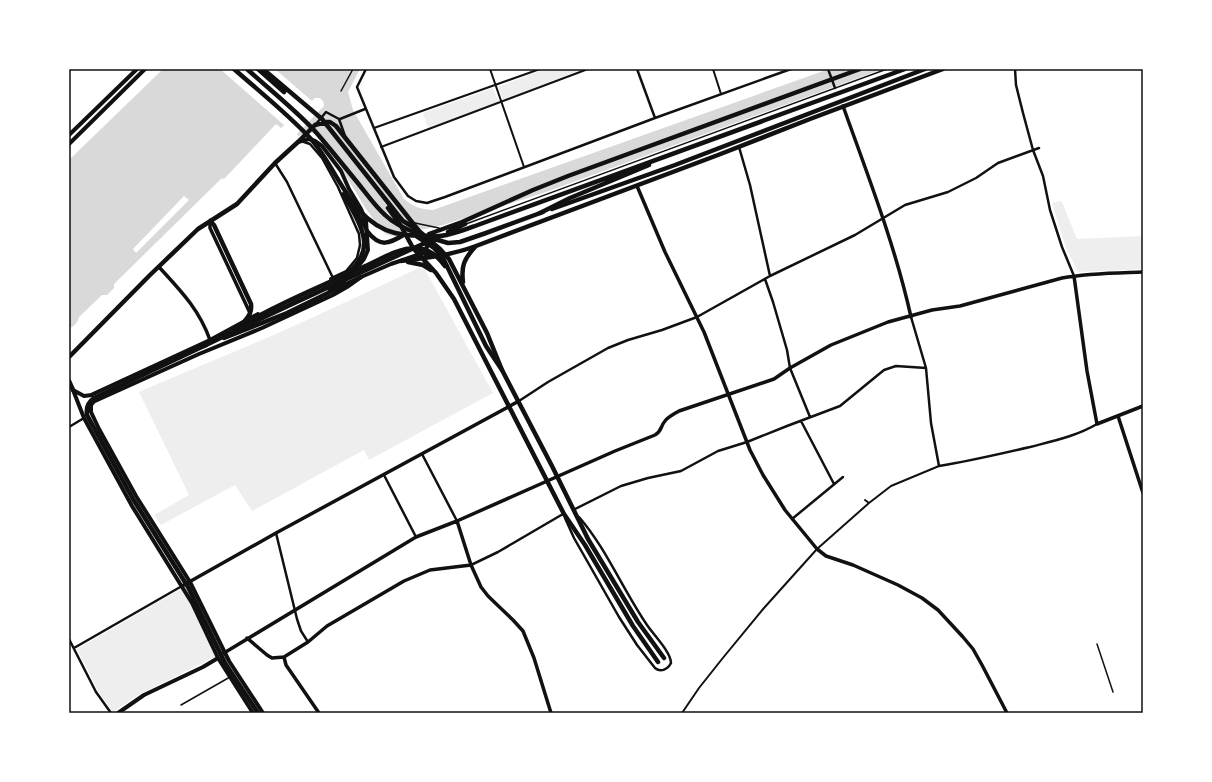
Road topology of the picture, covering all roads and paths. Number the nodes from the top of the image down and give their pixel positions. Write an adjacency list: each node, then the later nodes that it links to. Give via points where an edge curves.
1 (145, 69): 21 (main road)
2 (234, 69): 43 (main road, via 302,130)
3 (246, 69): 31 (main road)
4 (258, 69): 55 (main road, via 325,127 381,198)
5 (263, 69): 51 (main road, via 322,120 403,221)
6 (353, 69): 24 (lane)
7 (366, 69): 28 (street, via 356,87)
8 (490, 69): 22 (street)
9 (540, 69): 22 (street)
10 (588, 69): 26 (street)
11 (638, 69): 29 (street)
12 (713, 69): 25 (street)
13 (791, 69): 25 (street)
14 (828, 69): 23 (street)
15 (860, 69): 46 (main road, via 568,176)
16 (886, 69): 23 (lane)
17 (905, 69): 40 (main road)
18 (925, 69): 47 (main road, via 675,165)
19 (943, 69): 27 (main road)
20 (1015, 69): 41 (street, via 1018,92)
21 (136, 71): 33 (main road); 36 (main road)
22 (495, 85): 26 (street); 32 (street)
23 (835, 88): 51 (lane, via 458,227)
24 (341, 91)
25 (721, 95): 29 (street)
26 (501, 102): 37 (street); 44 (street)
27 (843, 106): 38 (main road); 48 (street)
28 (364, 109): 30 (street); 32 (street)
29 (655, 118): 44 (street)
30 (339, 119): 31 (street, via 326,112); 35 (street)
31 (314, 127): 34 (main road); 35 (main road, via 322,122 330,122); 49 (main road, via 373,203)
32 (373, 129): 37 (street)
33 (69, 136)
34 (298, 142): 42 (main road); 52 (main road, via 309,139 322,146 341,171 355,209); 66 (street, via 308,142 322,158 359,234 357,258)
35 (349, 143): 51 (main road)
36 (69, 144)
37 (381, 147): 44 (street, via 394,177 408,196 427,203)
38 (739, 147): 45 (main road); 67 (street, via 750,184)
39 (1039, 148): 41 (street)
40 (686, 149): 47 (main road); 49 (main road, via 458,232 430,236 419,234)
41 (1033, 150): 48 (street, via 998,163 948,192 905,205); 68 (street, via 1043,176 1050,210)
42 (276, 163): 50 (main road, via 237,204); 70 (street, via 288,182)
43 (329, 164): 46 (main road, via 350,200 362,214 381,228 402,234 414,236 435,233); 66 (main road, via 364,238 361,257 356,265)
44 (524, 167)
45 (637, 186): 56 (main road); 74 (street, via 665,252)
46 (511, 200): 80 (main road)
47 (540, 213): 54 (main road)
48 (883, 217): 67 (street, via 855,235); 75 (street)
49 (389, 219): 63 (main road, via 434,248)
50 (210, 221): 62 (main road, via 198,229); 73 (street, via 210,228); 77 (main road, via 219,235 250,304 249,316)
51 (413, 225): 53 (main road)
52 (367, 231): 55 (main road, via 375,240 385,243 395,241); 66 (main road, via 366,256 357,266)
53 (420, 231): 54 (main road, via 435,240 448,243 460,242); 58 (main road, via 427,247); 59 (main road)
54 (488, 232): 56 (main road)
55 (405, 234): 58 (main road)
56 (491, 240): 57 (main road)
57 (476, 246): 59 (main road); 72 (main road, via 464,263)
58 (421, 253): 59 (main road, via 435,256); 60 (main road); 61 (main road)
59 (446, 254): 60 (main road); 72 (main road)
60 (423, 259): 61 (main road); 65 (main road)
61 (401, 261): 65 (main road, via 423,265); 69 (main road)
62 (159, 267): 79 (street, via 195,308); 81 (main road)
63 (450, 272): 66 (main road, via 432,252 415,248 406,249); 86 (main road, via 486,346)
64 (1143, 272): 68 (street)
65 (436, 273): 97 (main road, via 458,306)
66 (343, 274): 70 (main road); 77 (main road)
67 (770, 276): 71 (street)
68 (1074, 276): 75 (street); 102 (street, via 1087,371)
69 (362, 277): 76 (main road); 78 (main road, via 333,296); 80 (main road, via 307,304)
70 (333, 278): 73 (main road)
71 (765, 279): 74 (street); 84 (street)
72 (463, 286): 86 (main road)
73 (252, 317): 76 (main road); 79 (main road)
74 (697, 317): 90 (street); 95 (street, via 608,348)
75 (911, 317): 84 (street, via 888,322 831,345); 85 (street)
76 (266, 318): 78 (main road)
77 (237, 328): 80 (main road)
78 (237, 338): 93 (main road)
79 (210, 340): 89 (main road)
80 (204, 346): 142 (main road, via 94,398 86,411 133,499 188,587 225,663)
81 (79, 347): 82 (main road); 83 (main road)
82 (69, 357)
83 (69, 361)
84 (790, 368): 90 (street, via 774,380); 99 (street)
85 (926, 368): 99 (street, via 896,366 884,370 840,406); 106 (street, via 931,424)
86 (502, 370): 95 (main road)
87 (69, 382): 88 (main road)
88 (71, 388): 91 (main road, via 84,396); 100 (main road)
89 (99, 391): 91 (main road); 92 (main road)
90 (728, 394): 104 (street); 108 (street, via 678,411 664,421 660,432 655,435)
91 (91, 395): 92 (main road)
92 (97, 396): 93 (main road); 94 (main road)
93 (102, 398): 94 (main road)
94 (95, 401): 123 (main road, via 91,405 91,412 99,429 136,496)
95 (519, 401): 97 (street); 108 (main road)
96 (1143, 406): 98 (street)
97 (509, 407): 105 (street); 110 (main road)
98 (1118, 416): 102 (street); 112 (street)
99 (810, 417): 101 (street)
100 (84, 418): 103 (street); 124 (main road, via 130,502)
101 (801, 421): 104 (street); 111 (street)
102 (1098, 424): 106 (street, via 1064,438 993,456)
103 (69, 427)
104 (747, 442): 115 (street, via 718,451 681,471 621,486); 117 (street, via 763,475)
105 (422, 454): 107 (street); 118 (street)
106 (939, 466): 114 (street, via 891,486)
107 (384, 475): 119 (street); 120 (street)
108 (558, 477): 110 (street); 115 (main road)
109 (844, 478): 111 (street)
110 (547, 482): 116 (main road); 118 (street)
111 (834, 484): 117 (street)
112 (1143, 493)
113 (865, 500): 114 (street)
114 (869, 503): 121 (street)
115 (573, 511): 116 (street, via 590,532 639,613 669,655 672,663 667,669 655,668 629,632 574,538); 134 (main road, via 632,614)
116 (564, 514): 122 (street); 135 (main road)
117 (791, 519): 121 (street)
118 (458, 521): 120 (street); 122 (street)
119 (276, 533): 123 (street); 125 (street)
120 (416, 537): 125 (street)
121 (817, 549): 146 (street, via 731,648); 147 (street, via 826,556 854,565 898,585 938,610 973,649)
122 (471, 565): 128 (street, via 430,570 414,576 327,626); 145 (street, via 488,596 523,631)
123 (190, 582): 124 (street); 131 (main road)
124 (182, 586): 130 (street); 133 (main road)
125 (295, 610): 127 (street); 128 (street, via 301,631)
126 (69, 638): 130 (street)
127 (247, 638): 131 (street); 132 (street, via 267,656)
128 (308, 642): 132 (street)
129 (1097, 644): 137 (lane)
130 (74, 648): 139 (street, via 96,692)
131 (224, 652): 133 (street); 143 (main road)
132 (284, 657): 144 (street, via 286,665)
133 (218, 658): 136 (main road); 140 (main road, via 144,696)
134 (664, 658)
135 (658, 662)
136 (230, 677): 138 (lane); 141 (main road)
137 (1112, 692)
138 (181, 705)
139 (110, 713)
140 (118, 713)
141 (253, 713)
142 (258, 713)
143 (263, 713)
144 (318, 713)
145 (551, 713)
146 (682, 713)
147 (1007, 713)

